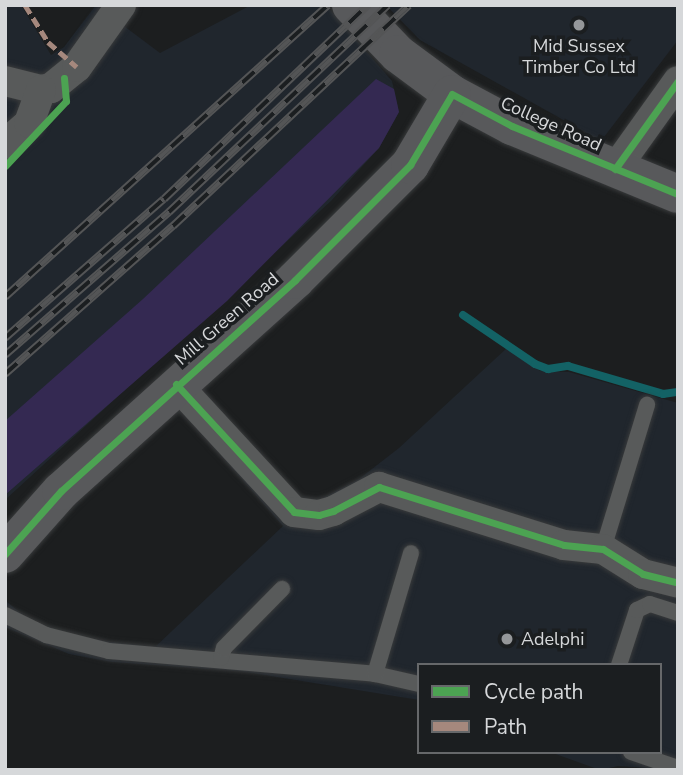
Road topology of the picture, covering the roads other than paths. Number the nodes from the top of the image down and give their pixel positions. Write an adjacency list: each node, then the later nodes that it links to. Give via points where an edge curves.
1 (121, 5): 5 (street, via 77,67)
2 (351, 5): 6 (street, College Road, via 398,54)
3 (5, 81): 5 (street)
4 (678, 81): 8 (street)
5 (41, 90): 7 (street, via 29,122)
6 (452, 94): 8 (street, College Road, via 512,126); 10 (street, Mill Green Road, via 410,165 295,280)
7 (5, 144)
8 (615, 169): 9 (street, College Road)
9 (678, 194)
10 (176, 384): 12 (street, via 294,512 319,515 333,511 379,486 564,545); 14 (street, Mill Green Road, via 61,491)
11 (647, 405): 12 (lane)
12 (603, 549): 15 (street, via 643,573)
13 (411, 553): 21 (lane)
14 (5, 554)
15 (678, 583)
16 (282, 589): 19 (lane, via 224,648)
17 (678, 613): 20 (lane, via 650,604 637,610)
18 (5, 615): 19 (lane, via 46,635 109,651)
19 (221, 658): 21 (lane)
20 (620, 663)
21 (375, 674): 22 (lane)
22 (417, 684)
23 (637, 754): 24 (lane)
24 (678, 768)

